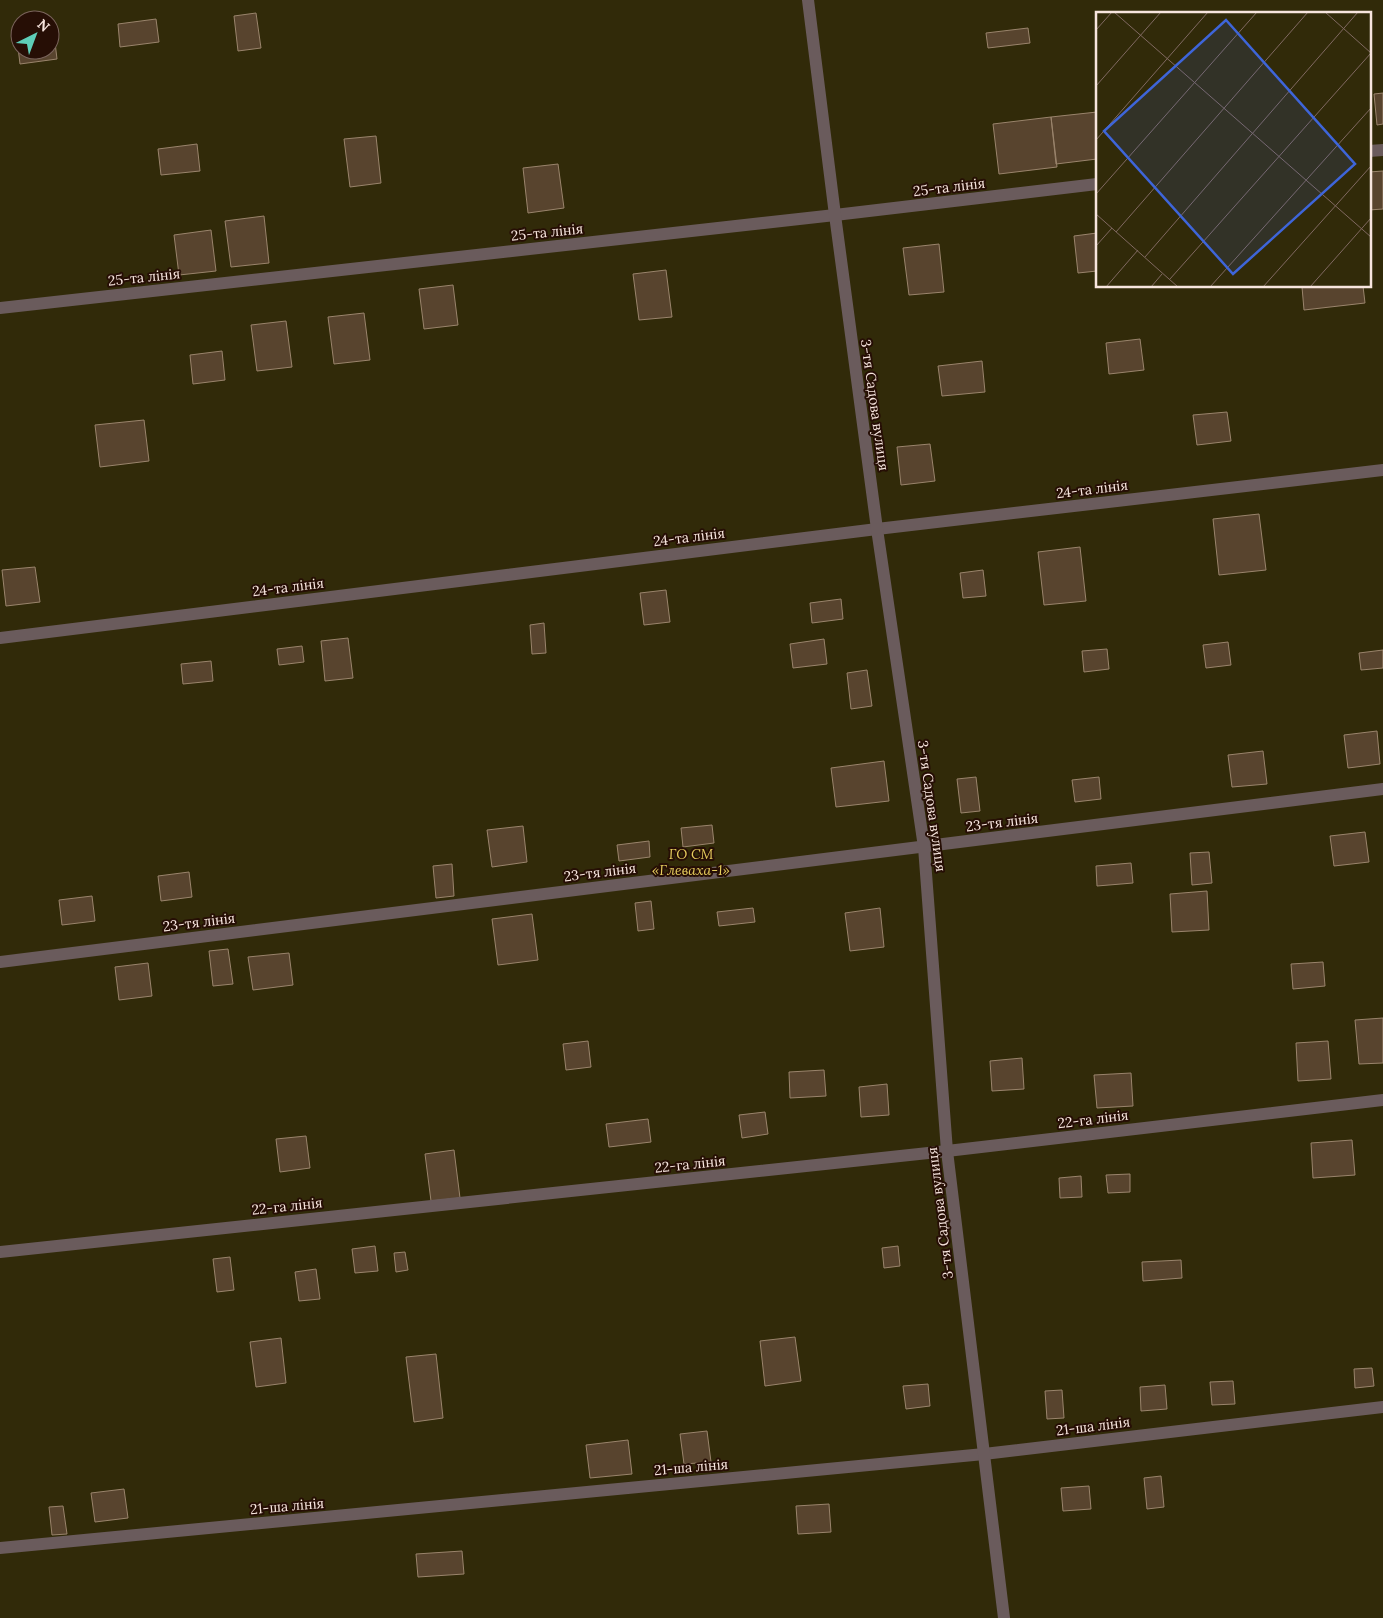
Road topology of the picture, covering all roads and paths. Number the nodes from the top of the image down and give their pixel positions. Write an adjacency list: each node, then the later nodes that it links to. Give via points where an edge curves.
1 (808, 0): 5 (street, 3-тя Садова вулиця)
2 (1383, 150): 3 (street)
3 (1370, 151)
4 (1096, 184): 5 (street, 25-та лінія)
5 (835, 216): 6 (street, 25-та лінія); 8 (street, 3-тя Садова вулиця)
6 (0, 308)
7 (1383, 470): 8 (street, 24-та лінія)
8 (877, 529): 9 (street, 24-та лінія); 11 (street, 3-тя Садова вулиця)
9 (0, 638)
10 (1383, 789): 11 (street, 23-тя лінія)
11 (924, 847): 12 (street, 23-тя лінія); 14 (street, 3-тя Садова вулиця)
12 (0, 962)
13 (1383, 1100): 14 (street, 22-га лінія)
14 (947, 1151): 15 (street, 22-га лінія); 17 (street, 3-тя Садова вулиця)
15 (0, 1252)
16 (1383, 1407): 17 (street, 21-ша лінія)
17 (984, 1454): 18 (street, 21-ша лінія); 19 (street, 3-тя Садова вулиця)
18 (0, 1548)
19 (1004, 1618)

